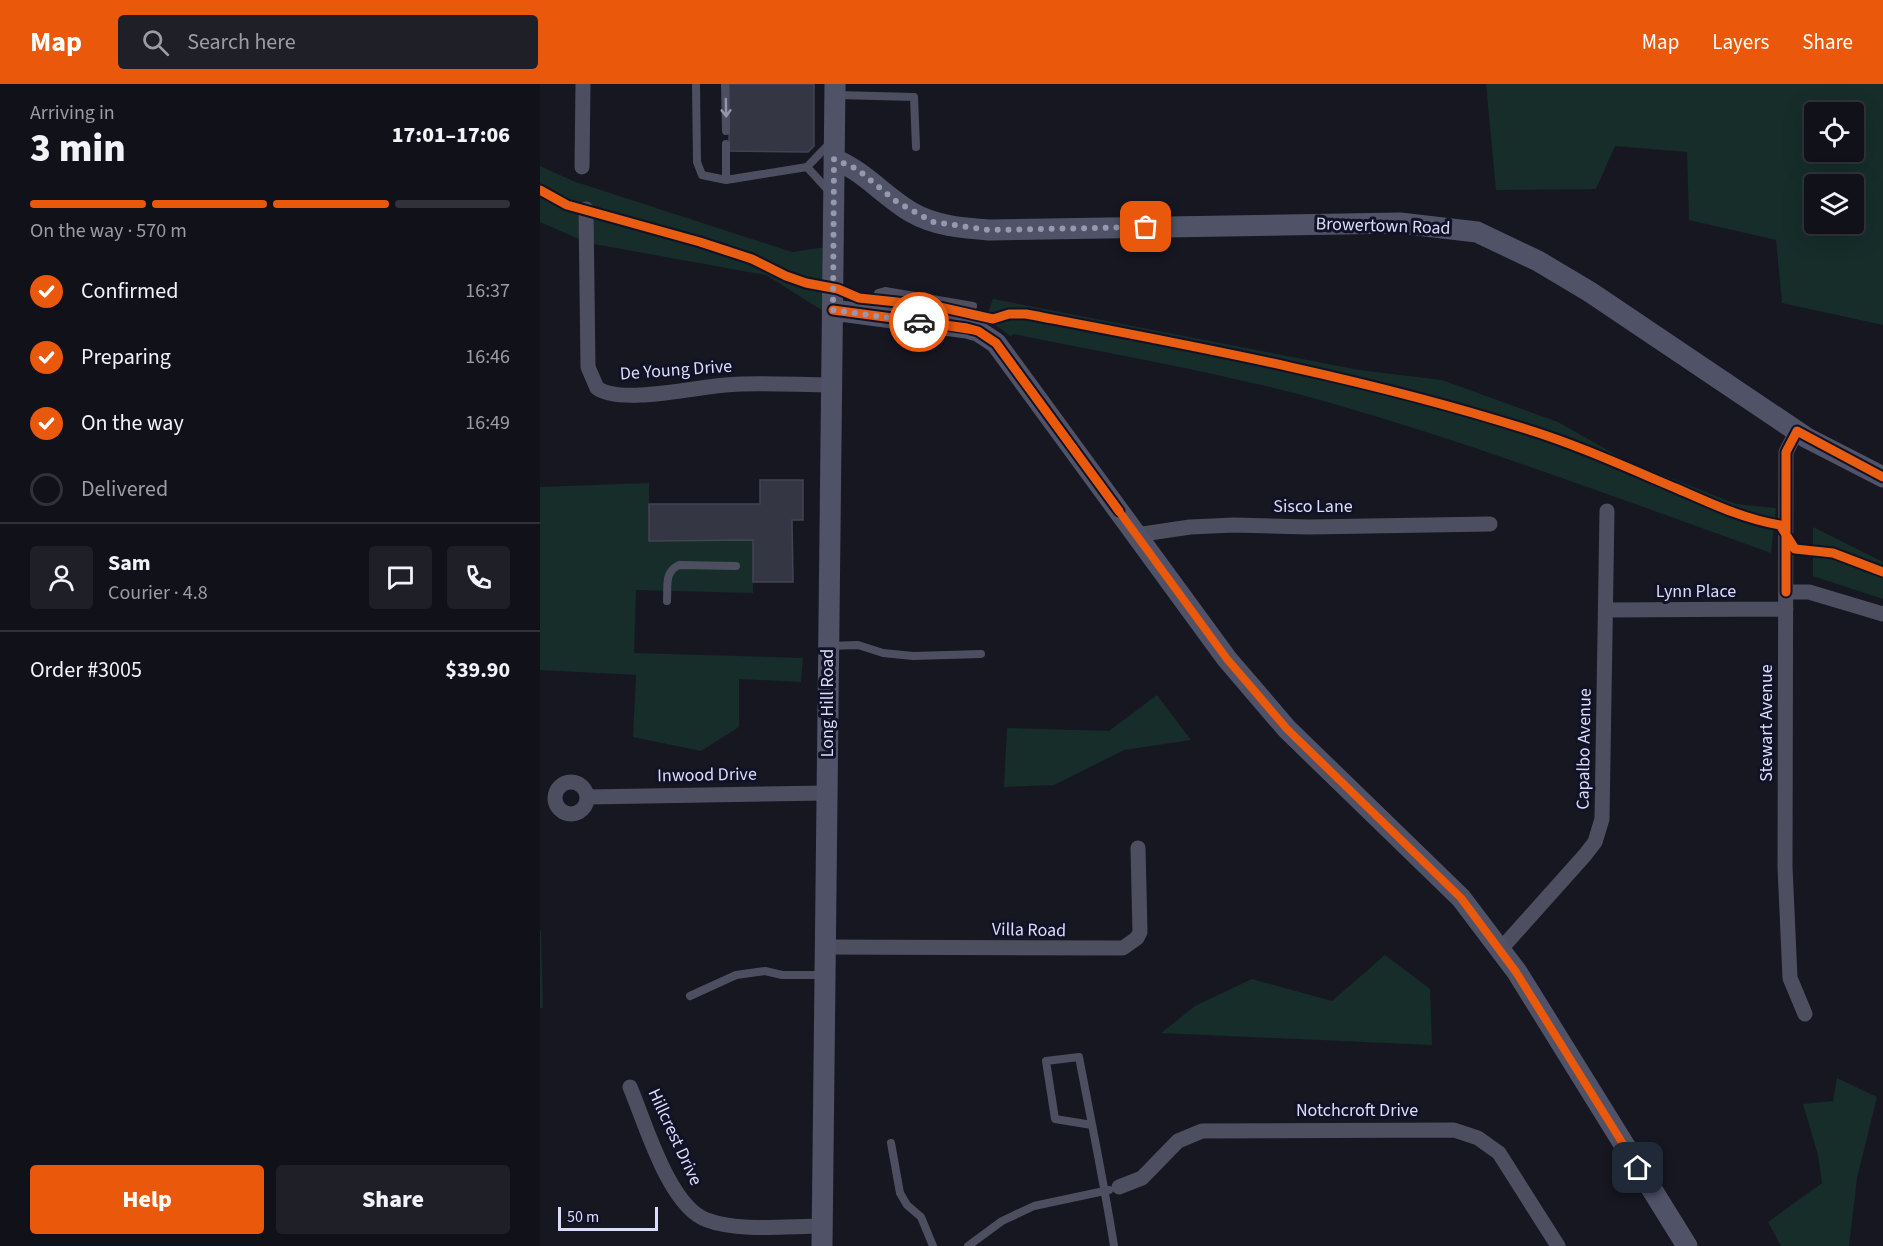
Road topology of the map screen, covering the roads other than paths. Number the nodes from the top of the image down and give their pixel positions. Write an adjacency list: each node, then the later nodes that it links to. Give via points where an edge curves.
1 (583, 84): 10 (street)
2 (696, 84): 11 (lane, via 697,162 702,175)
3 (725, 84): 5 (lane, one-way to 5)
4 (835, 89): 7 (lane, via 914,97); 8 (street, Long Hill Road)
5 (726, 131)
6 (726, 144): 11 (lane)
7 (916, 147)
8 (834, 149): 9 (lane); 12 (street, Long Hill Road); 18 (street, Browertown Road, via 913,213 954,227 989,230 1400,223 1477,232 1590,292)
9 (807, 167): 11 (lane); 12 (lane)
10 (582, 168)
11 (726, 180)
12 (834, 198): 15 (street, Long Hill Road)
13 (586, 209): 17 (street, De Young Drive, via 588,367 597,388 611,393 673,393 724,385)
14 (973, 306): 16 (lane, via 885,291 878,293)
15 (833, 310): 16 (street); 17 (street, Long Hill Road)
16 (872, 315): 22 (street, via 967,328 996,343)
17 (832, 385): 29 (street, Long Hill Road)
18 (1797, 431): 19 (street, Browertown Road); 24 (street, Stewart Avenue, via 1786,452)
19 (1883, 477)
20 (1607, 511): 27 (street, Capalbo Avenue)
21 (1490, 524): 22 (street, Sisco Lane, via 1234,525)
22 (1136, 535): 35 (street, via 1195,618 1287,729 1455,891)
23 (736, 566): 25 (lane, via 672,568 668,575)
24 (1786, 592): 26 (street, Stewart Avenue); 28 (street, via 1809,592)
25 (668, 600)
26 (1786, 609): 27 (street, Lynn Place); 38 (street, Stewart Avenue, via 1785,867 1790,978)
27 (1606, 610): 35 (street, Capalbo Avenue, via 1599,832 1586,855)
28 (1883, 614)
29 (828, 646): 30 (lane, via 858,645 913,656); 31 (street, Long Hill Road)
30 (981, 654)
31 (827, 793): 32 (street, Inwood Drive); 34 (street, Long Hill Road)
32 (587, 797)
33 (1138, 848): 34 (street, Villa Road, via 1140,932 1123,948)
34 (825, 947): 36 (street, Long Hill Road)
35 (1500, 950): 48 (street)
36 (825, 975): 37 (lane, via 765,971 736,975); 43 (street, Long Hill Road)
37 (690, 996)
38 (1805, 1014)
39 (630, 1087): 43 (street, Hillcrest Drive, via 670,1183 704,1220)
40 (1092, 1125): 40 (lane, via 1079,1057 1046,1061 1055,1119); 42 (lane)
41 (891, 1143): 44 (lane, via 900,1193 921,1217)
42 (1112, 1189): 45 (lane, via 1034,1206 1002,1221); 46 (lane); 47 (street, Notchcroft Drive, via 1142,1178 1178,1141 1202,1131 1454,1130 1479,1138 1499,1153)
43 (822, 1236)
44 (933, 1246)
45 (968, 1246)
46 (1114, 1246)
47 (1558, 1246)
48 (1687, 1246)

